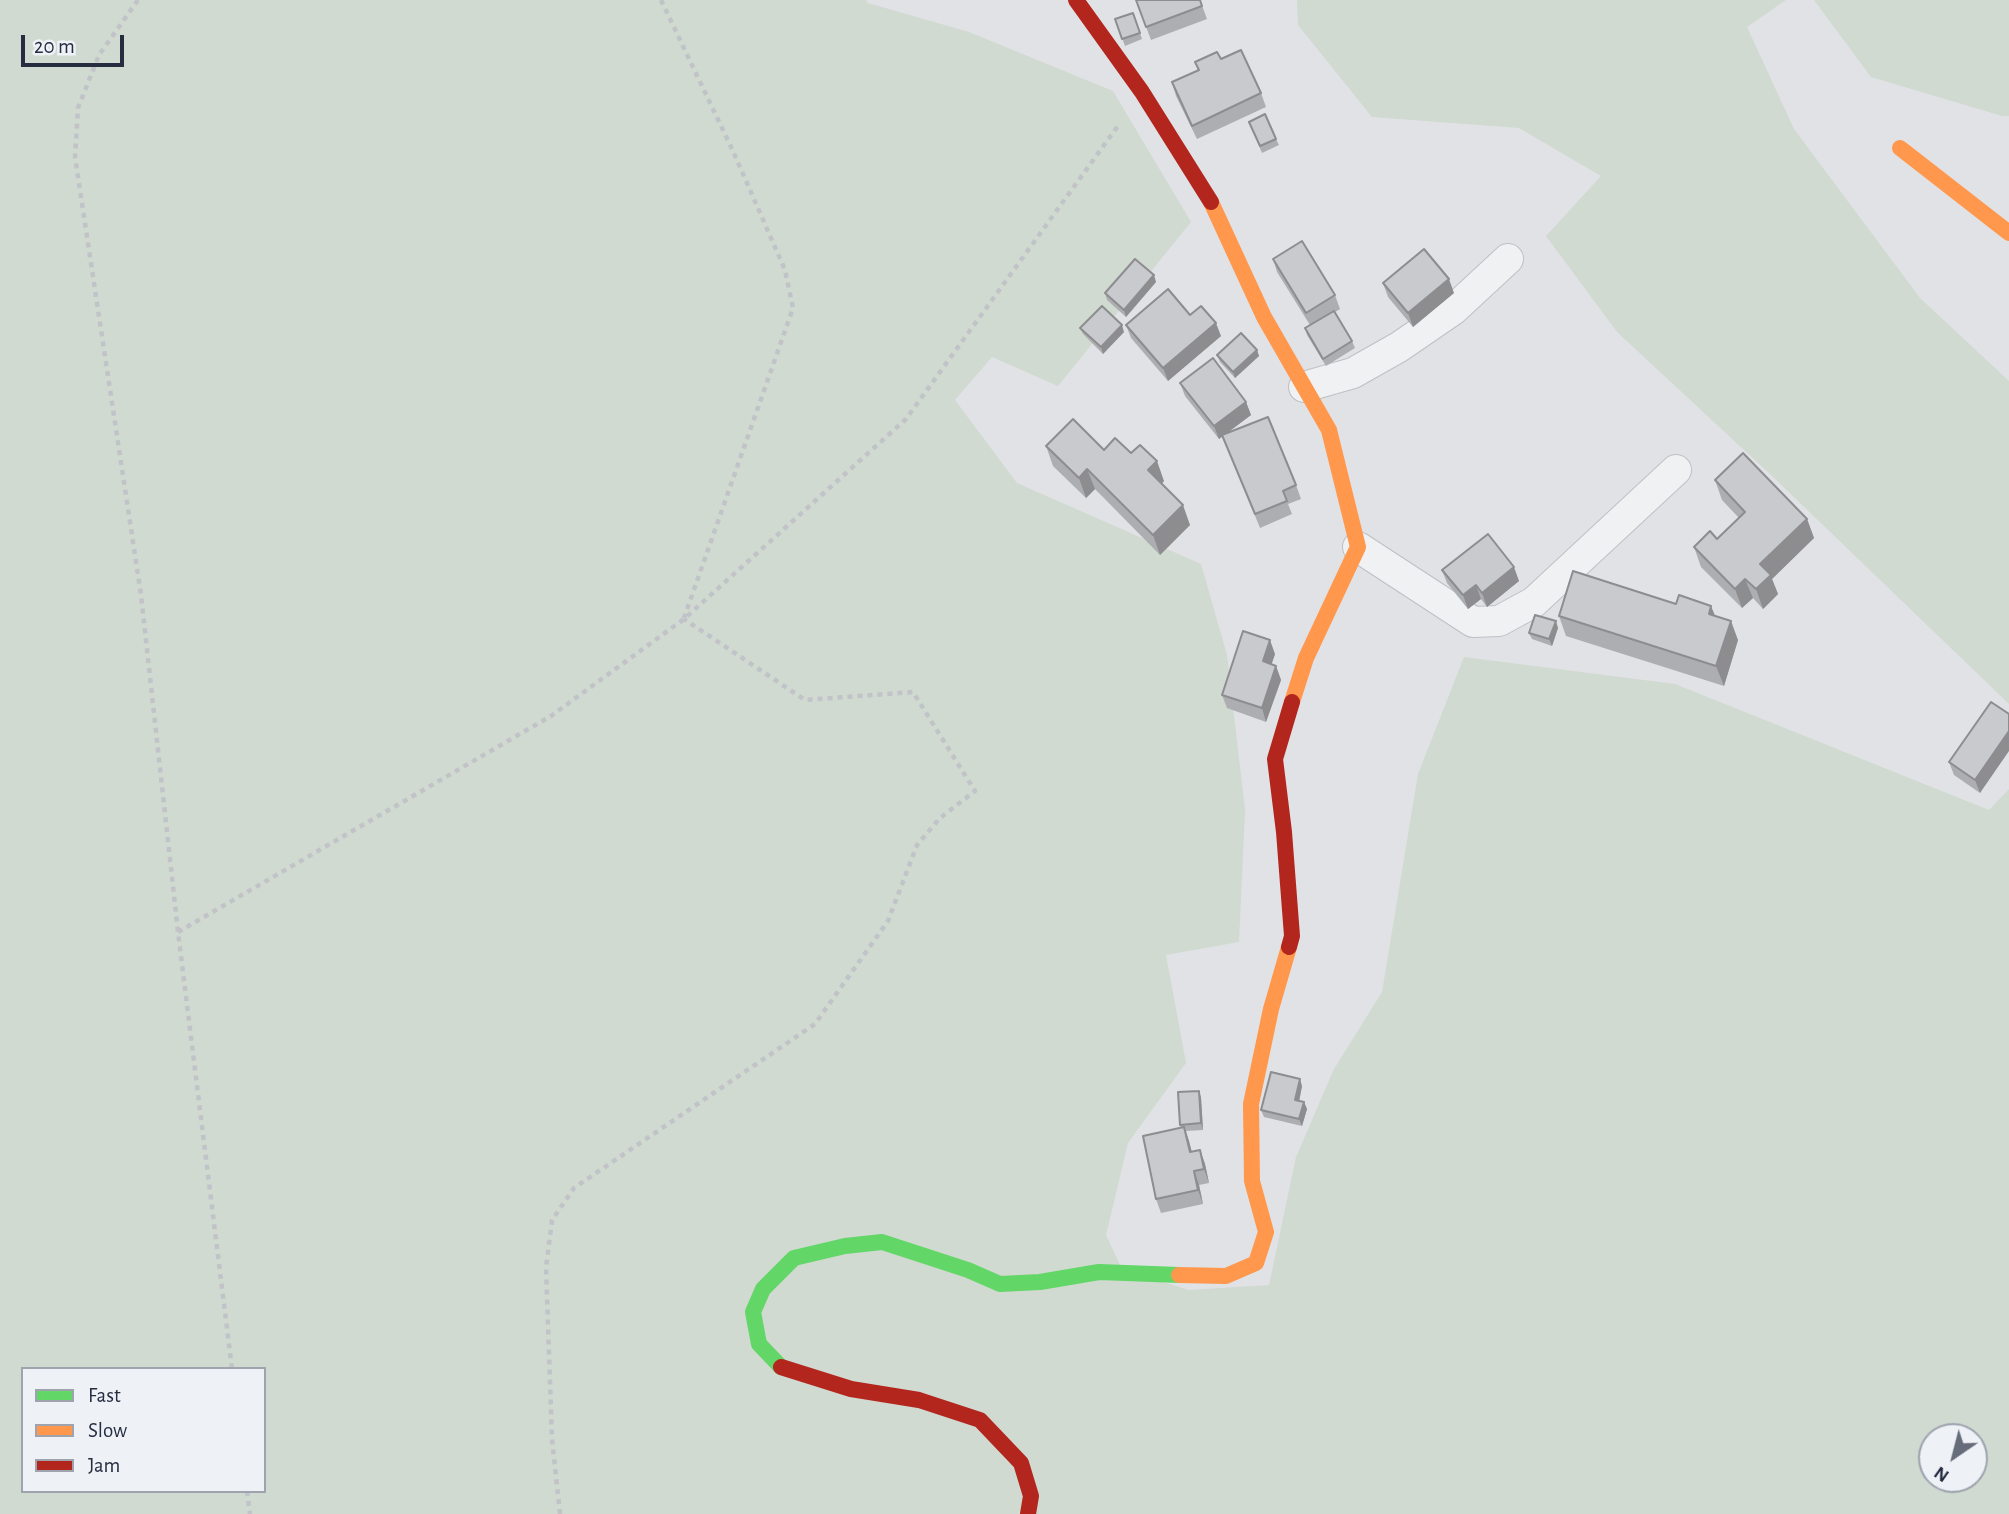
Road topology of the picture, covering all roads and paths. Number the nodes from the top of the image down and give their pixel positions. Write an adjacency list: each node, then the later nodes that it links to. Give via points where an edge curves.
1 (138, 0): 12 (path, via 99,55 78,108 75,157 141,595)
2 (661, 0): 11 (path, via 785,270 793,308)
3 (1076, 0): 4 (street)
4 (1142, 92): 8 (street, via 1217,212 1264,317); 11 (path, via 906,419)
5 (1900, 148): 6 (street)
6 (2009, 233)
7 (1508, 259): 8 (street, via 1453,310 1399,347 1353,373)
8 (1304, 387): 10 (street, via 1329,430)
9 (1676, 470): 10 (street, via 1534,602 1499,621 1473,622)
10 (1358, 547): 17 (street, via 1306,658 1275,759 1292,936 1251,1104 1252,1181 1266,1232 1256,1263 1226,1276 1099,1272 1000,1284 883,1242 794,1258 763,1289 753,1312 759,1345 782,1368 851,1389 919,1400 980,1420 1021,1463 1031,1496)
11 (684, 618): 12 (path, via 551,716); 16 (path, via 805,700 913,692 975,790 940,818 917,845 888,920 816,1024 574,1188 551,1220 546,1268 552,1439)
12 (178, 932): 13 (path)
13 (232, 1367)
14 (247, 1493): 15 (path)
15 (250, 1514)
16 (560, 1514)
17 (1028, 1514)

